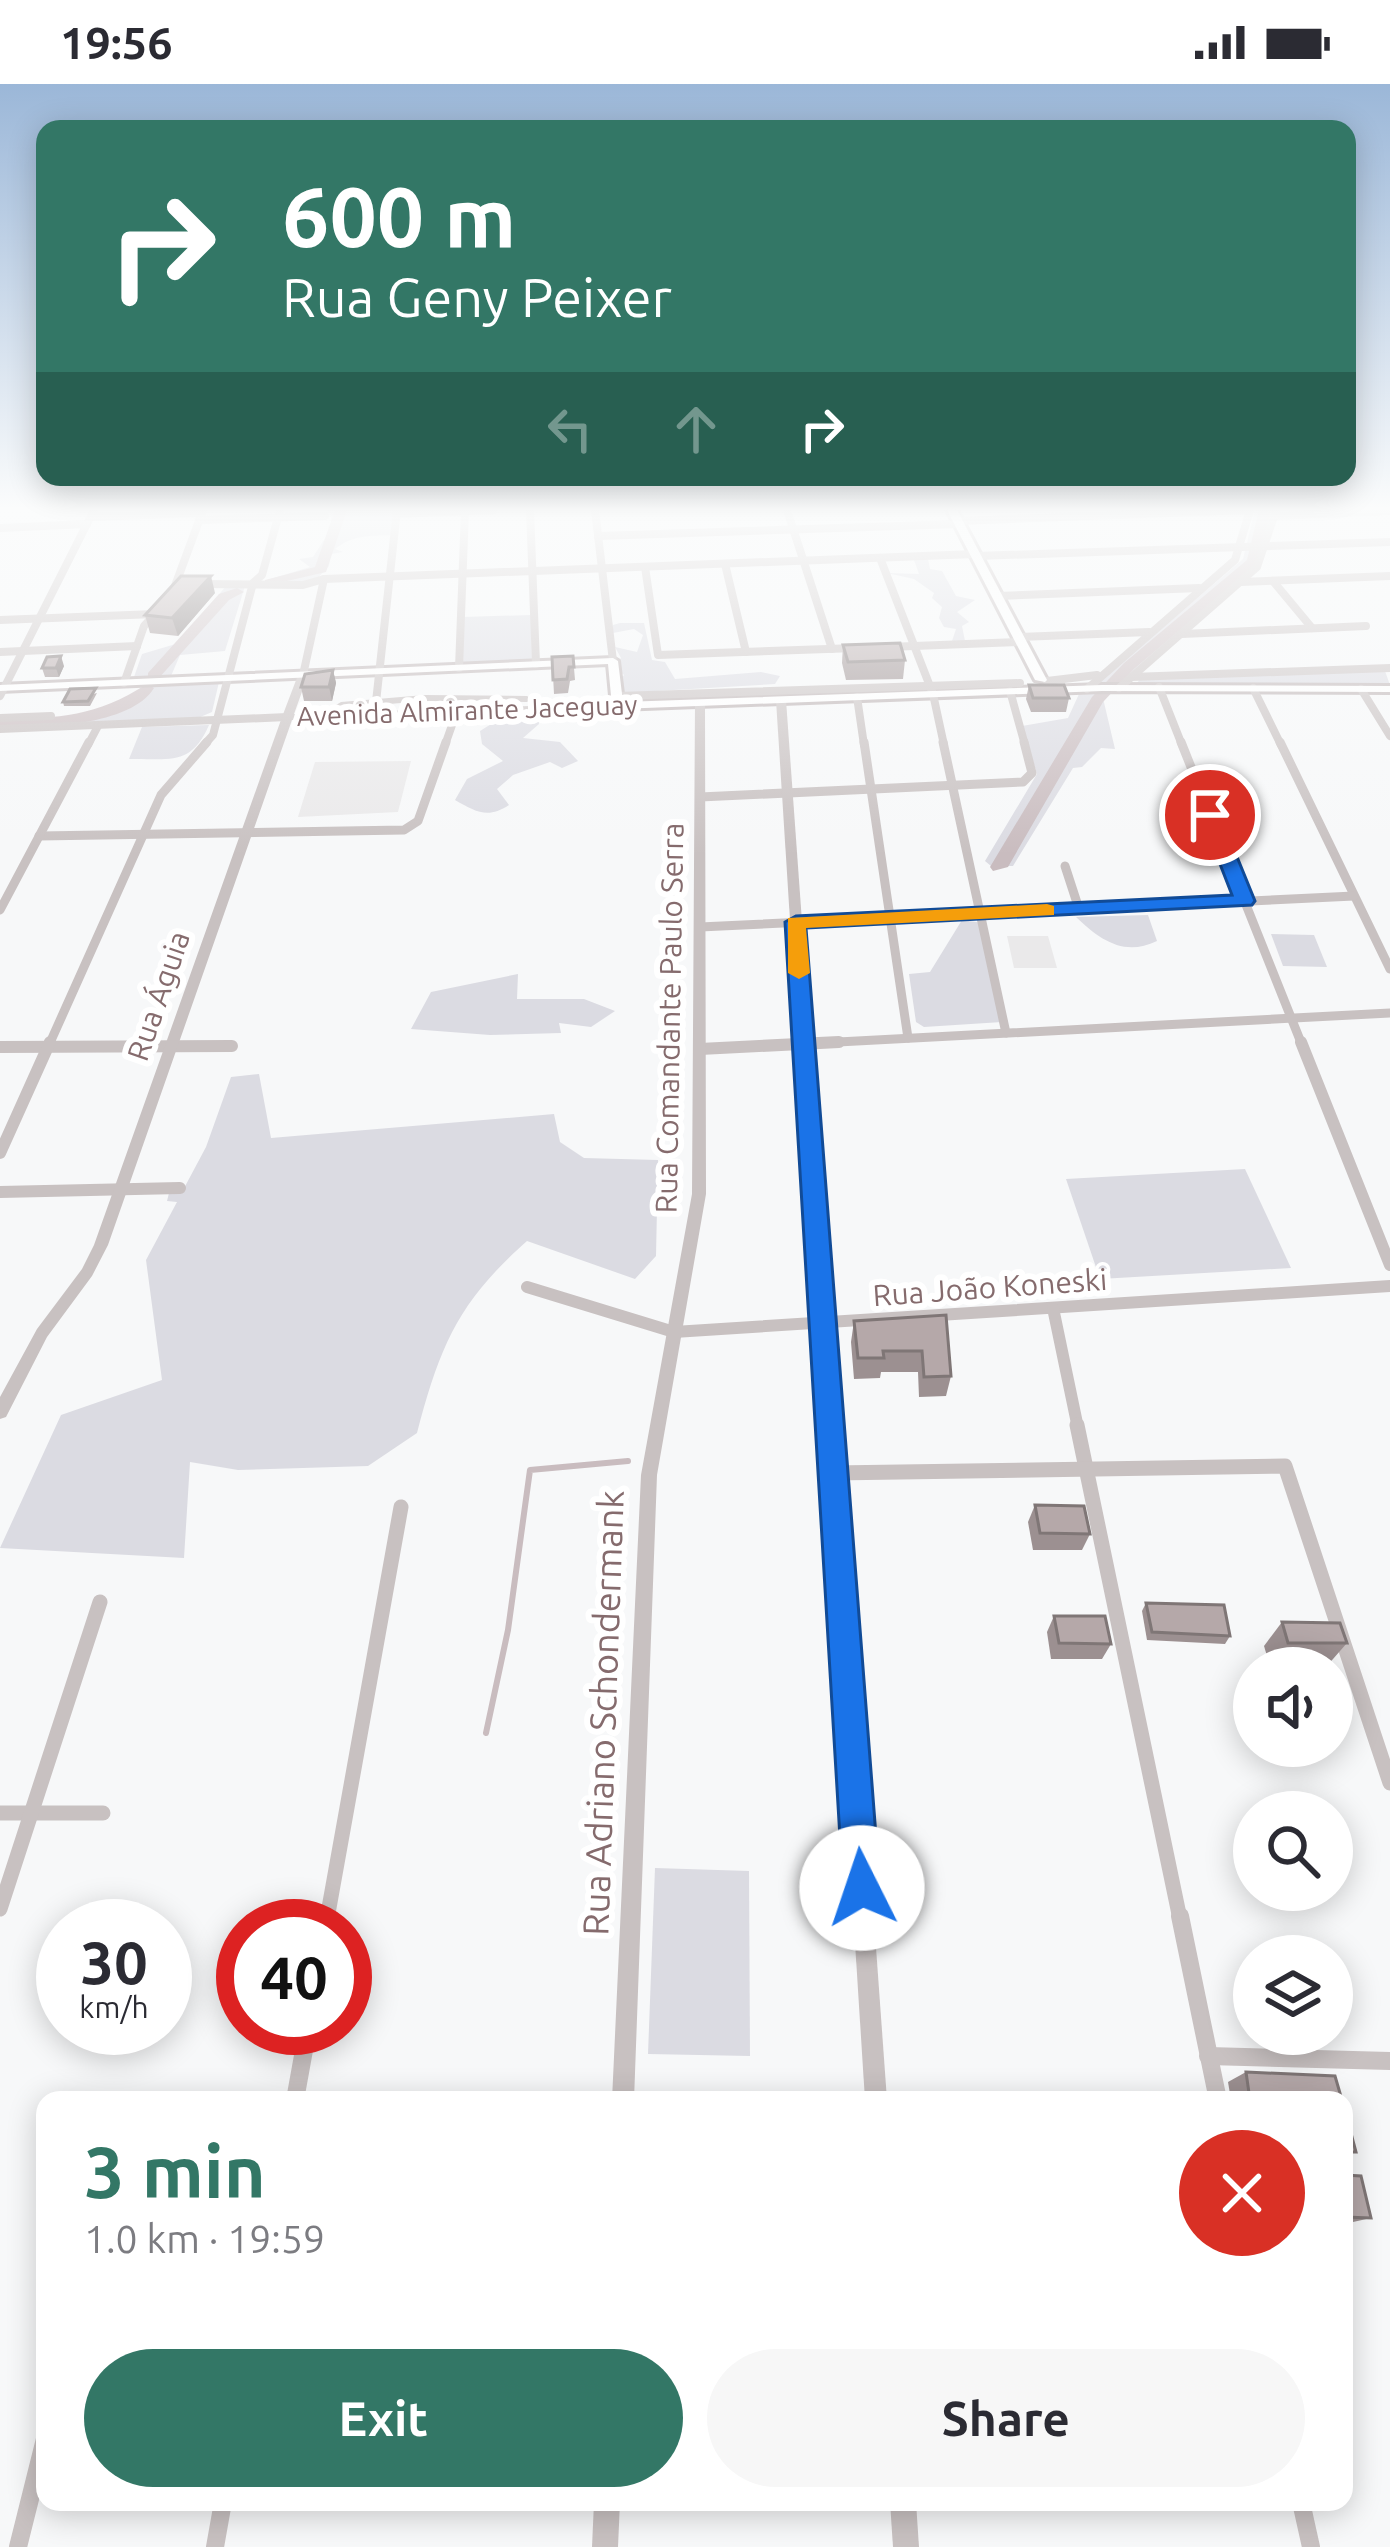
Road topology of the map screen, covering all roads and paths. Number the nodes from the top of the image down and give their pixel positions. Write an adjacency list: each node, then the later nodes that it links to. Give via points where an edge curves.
1 (36, 625): 27 (street)
2 (145, 625): 22 (street)
3 (242, 625): 38 (street)
4 (314, 625): 36 (street, Rua Águia)
5 (385, 625): 34 (street)
6 (460, 625): 32 (street)
7 (534, 625): 31 (street)
8 (609, 625): 30 (street)
9 (654, 625): 29 (street, via 658,655)
10 (740, 625): 29 (street)
11 (824, 625): 26 (street)
12 (906, 625): 23 (street)
13 (1012, 625): 21 (main road)
14 (1159, 625): 19 (street)
15 (1192, 625): 20 (street)
16 (1309, 625): 18 (street)
17 (1366, 626): 18 (street)
18 (1312, 628): 20 (street)
19 (1151, 632): 21 (street); 35 (street)
20 (1182, 634): 37 (street)
21 (1020, 639): 23 (street); 40 (main road)
22 (137, 646): 27 (street); 39 (street)
23 (914, 646): 24 (street); 49 (street)
24 (878, 647)
25 (860, 648): 26 (street)
26 (832, 649): 29 (street)
27 (23, 651): 28 (street); 48 (street)
28 (0, 652)
29 (746, 652)
30 (613, 661): 31 (main road); 53 (main road)
31 (536, 664): 32 (main road)
32 (459, 668): 34 (main road)
33 (1390, 668): 37 (street)
34 (380, 671): 36 (main road); 55 (street)
35 (1103, 671): 40 (street, Avenida Almirante Jaceguay); 43 (street)
36 (303, 675): 38 (main road); 57 (street, Rua Águia)
37 (1131, 677): 44 (street)
38 (227, 678): 39 (main road); 60 (street)
39 (124, 682): 48 (main road)
40 (1045, 684): 41 (main road, Avenida Almirante Jaceguay); 43 (main road)
41 (1015, 687): 49 (main road, Avenida Almirante Jaceguay); 64 (street, via 1032,773)
42 (1160, 687): 44 (main road); 45 (main road); 73 (street)
43 (1088, 688): 44 (main road)
44 (1112, 688)
45 (1253, 688): 46 (main road); 72 (street)
46 (1361, 688): 47 (main road); 63 (street)
47 (1390, 689)
48 (2, 690)
49 (932, 690): 50 (main road, Avenida Almirante Jaceguay); 53 (street, Avenida Almirante Jaceguay); 64 (street)
50 (857, 697): 52 (main road, Avenida Almirante Jaceguay); 65 (street)
51 (459, 698): 53 (street, Avenida Almirante Jaceguay); 55 (street, Avenida Almirante Jaceguay); 56 (street)
52 (781, 700): 54 (main road, Avenida Almirante Jaceguay); 66 (street)
53 (617, 701): 54 (main road, Avenida Almirante Jaceguay); 56 (street, Avenida Almirante Jaceguay)
54 (700, 703): 67 (street, Rua Comandante Paulo Serra)
55 (378, 708): 56 (street, Avenida Almirante Jaceguay); 57 (street, Avenida Almirante Jaceguay)
56 (457, 711): 68 (street, via 410,828)
57 (288, 712): 60 (street, Avenida Almirante Jaceguay); 68 (street, Rua Águia)
58 (51, 716): 59 (street)
59 (0, 718)
60 (217, 719): 61 (street, Avenida Almirante Jaceguay); 69 (street, via 208,744 166,786)
61 (98, 726): 62 (street, Avenida Almirante Jaceguay); 70 (street)
62 (0, 729)
63 (1390, 736)
64 (953, 786): 65 (street); 76 (street)
65 (871, 789): 66 (street); 77 (street)
66 (787, 793): 67 (street); 78 (street)
67 (700, 797): 79 (street, Rua Comandante Paulo Serra)
68 (245, 834): 69 (street); 86 (street, Rua Águia)
69 (143, 835): 70 (street); 88 (street)
70 (39, 836): 75 (street)
71 (1065, 866): 74 (street)
72 (1354, 896): 73 (street); 80 (street)
73 (1245, 901): 74 (street); 82 (street)
74 (1079, 909): 76 (street)
75 (0, 910)
76 (980, 914): 77 (street); 83 (street)
77 (890, 918): 78 (street); 84 (street)
78 (796, 922): 79 (street); 85 (street)
79 (700, 927): 90 (street, Rua Comandante Paulo Serra)
80 (1390, 969)
81 (1390, 1013): 82 (street)
82 (1292, 1018): 83 (street); 95 (street)
83 (1006, 1033): 84 (street)
84 (908, 1038): 85 (street)
85 (804, 1044): 90 (street); 99 (street)
86 (170, 1046): 87 (street); 88 (street); 93 (street, Rua Águia)
87 (232, 1046)
88 (47, 1047): 89 (street); 91 (street)
89 (0, 1048)
90 (700, 1049): 100 (street, Rua Comandante Paulo Serra, via 699,1193)
91 (0, 1153)
92 (180, 1188): 93 (street)
93 (120, 1190): 94 (street); 101 (street, Rua Águia, via 94,1259)
94 (0, 1192)
95 (1390, 1265)
96 (1390, 1286): 98 (street, Rua João Koneski)
97 (526, 1287): 100 (street, Rua João Koneski)
98 (1053, 1308): 99 (street, Rua João Koneski); 102 (street)
99 (823, 1322): 100 (street, Rua João Koneski); 103 (street)
100 (674, 1332): 116 (street, Rua Adriano Schondermank, via 648,1492)
101 (1, 1408)
102 (1086, 1469): 103 (street); 106 (street, via 1285,1466); 113 (street)
103 (833, 1473): 117 (street)
104 (401, 1507): 110 (street)
105 (100, 1602): 108 (street)
106 (1390, 1783)
107 (0, 1813): 108 (street)
108 (32, 1813): 109 (street); 111 (street)
109 (103, 1813)
110 (331, 1899)
111 (0, 1909)
112 (303, 2055): 115 (street)
113 (1208, 2056): 114 (street); 118 (street)
114 (1390, 2061)
115 (297, 2091)
116 (623, 2091)
117 (875, 2091)
118 (1215, 2091)
119 (36, 2475): 124 (street)
120 (221, 2511): 125 (street)
121 (607, 2511): 126 (street)
122 (904, 2511): 127 (street)
123 (1303, 2511): 128 (street)
124 (18, 2547)
125 (215, 2547)
126 (605, 2547)
127 (906, 2547)
128 (1311, 2547)

